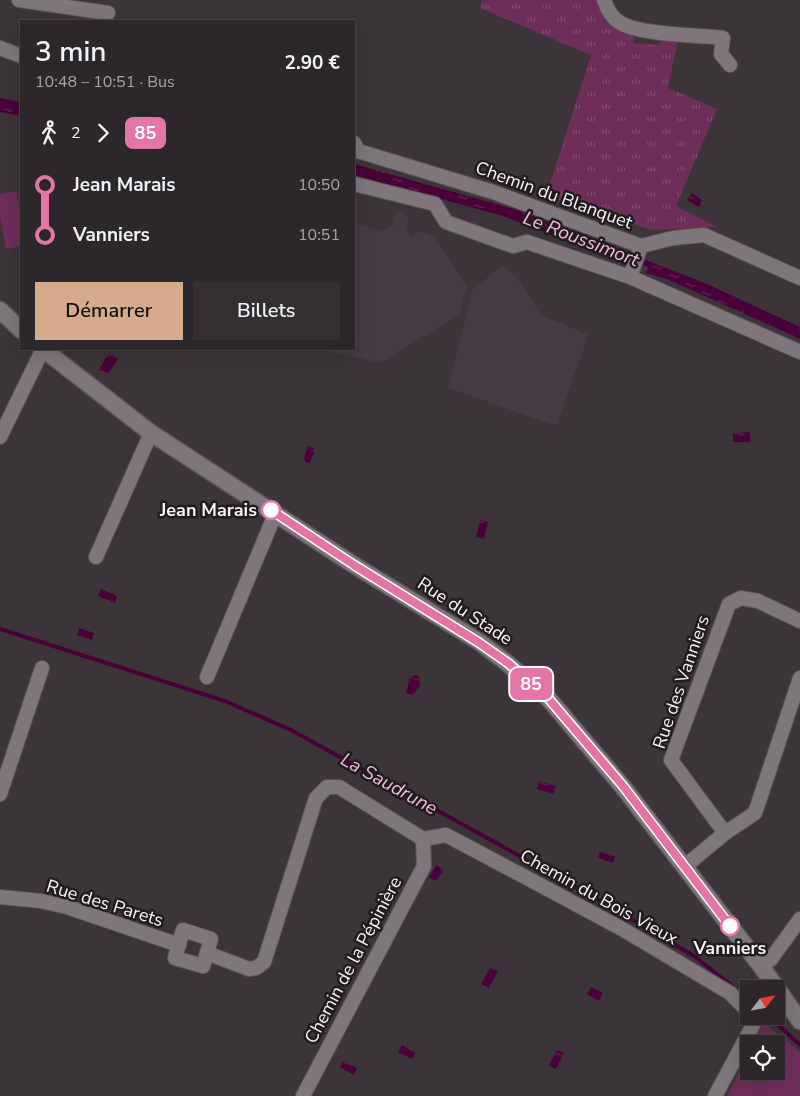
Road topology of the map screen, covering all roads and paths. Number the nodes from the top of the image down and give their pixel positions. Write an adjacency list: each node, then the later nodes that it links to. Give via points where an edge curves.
1 (19, 0): 3 (street)
2 (604, 0): 6 (street, via 613,17 637,30 723,38 721,54)
3 (108, 13)
4 (0, 48): 5 (street)
5 (20, 56)
6 (730, 65)
7 (355, 145): 9 (street, Chemin du Blanquet, via 358,151 493,192)
8 (355, 184): 10 (street, via 435,204 446,222 513,246 528,242)
9 (641, 246): 10 (street); 11 (street, Chemin du Blanquet, via 673,238 704,236)
10 (630, 277): 16 (street)
11 (800, 278)
12 (0, 310): 13 (street)
13 (20, 329)
14 (43, 350): 18 (street)
15 (44, 350): 17 (street, Rue du Stade)
16 (800, 352)
17 (151, 433): 19 (street, Rue du Stade); 20 (street)
18 (0, 437)
19 (276, 512): 23 (street); 28 (street, Rue du Stade, via 508,663 548,698 623,786)
20 (96, 558)
21 (800, 621): 26 (street, Rue des Vanniers, via 758,601 741,598 730,604 671,760)
22 (42, 668): 25 (street)
23 (206, 677)
24 (800, 678): 26 (street, via 755,813)
25 (0, 794)
26 (725, 833): 28 (street)
27 (423, 839): 29 (street, Rue des Parets, via 339,787 327,787 316,798 264,962 250,969 207,953 203,966 175,958 174,943 67,907); 33 (street, Chemin du Bois Vieux, via 446,835 624,930 730,993); 37 (street, Chemin de la Pépinière, via 424,866)
28 (684, 867): 31 (street, Rue du Stade)
29 (0, 897)
30 (800, 918): 31 (street, via 771,959)
31 (761, 966): 32 (street, Rue du Stade)
32 (769, 980)
33 (740, 1003)
34 (785, 1003): 35 (street, Rue du Stade)
35 (800, 1021)
36 (750, 1025): 38 (street)
37 (303, 1096)
38 (715, 1096)

